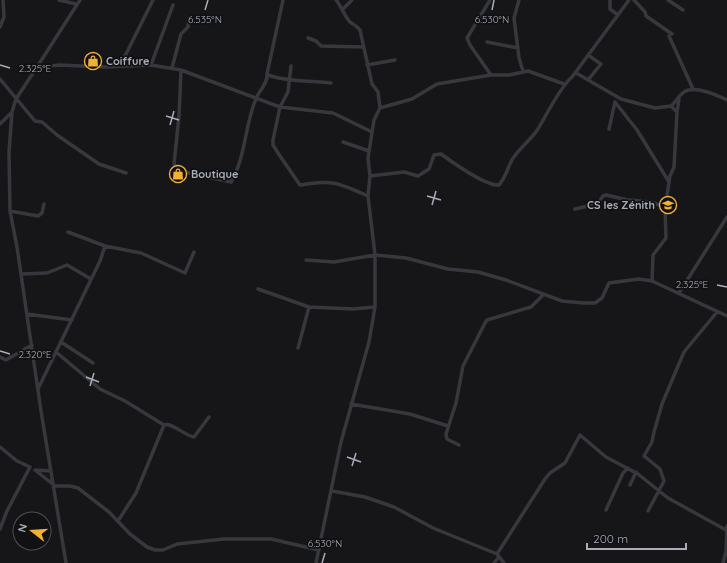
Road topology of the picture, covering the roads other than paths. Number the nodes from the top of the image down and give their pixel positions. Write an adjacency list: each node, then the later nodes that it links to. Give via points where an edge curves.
1 (3, 0): 20 (street, via 4,17)
2 (59, 0): 14 (street)
3 (80, 0): 14 (street)
4 (153, 0): 29 (street)
5 (283, 0): 36 (street)
6 (336, 0): 16 (street)
7 (352, 0): 16 (street)
8 (490, 0): 37 (street, via 467,38)
9 (519, 0): 24 (street, via 514,18)
10 (610, 0): 18 (street, via 610,9)
11 (629, 0): 18 (street)
12 (634, 0): 43 (street, via 646,12 646,16 670,35)
13 (668, 0): 17 (street)
14 (76, 4): 31 (street)
15 (173, 5): 28 (street)
16 (343, 9): 23 (street, via 350,21 360,30)
17 (684, 10)
18 (618, 15): 25 (street)
19 (190, 18): 32 (street, via 188,27 181,34)
20 (0, 27)
21 (308, 38): 23 (street, via 321,46)
22 (487, 42): 24 (street)
23 (364, 47): 27 (street)
24 (518, 48): 34 (street)
25 (588, 55): 35 (street); 40 (street, via 601,64)
26 (395, 60): 27 (street)
27 (367, 64): 52 (street, via 372,84 378,92)
28 (150, 65): 29 (street); 32 (street)
29 (120, 66): 31 (street)
30 (291, 66): 39 (street)
31 (37, 67): 45 (street)
32 (172, 68): 33 (street)
33 (181, 70): 46 (street); 46 (street, via 174,160 176,167 189,173 231,182 246,140)
34 (523, 71): 37 (street, via 509,75); 42 (street, via 538,73)
35 (576, 73): 40 (street); 42 (street)
36 (267, 74): 39 (street, via 270,77); 46 (street, via 267,80)
37 (491, 75): 52 (street, via 437,84 412,99)
38 (0, 79): 45 (street)
39 (290, 79): 41 (street); 51 (street, via 288,92)
40 (588, 80): 44 (street)
41 (331, 83)
42 (564, 84): 61 (street, via 538,129 512,160 505,178 499,185 482,180 441,154 434,155 429,169 418,176 404,172)
43 (694, 89): 47 (street, via 684,92); 48 (street)
44 (615, 97): 49 (street); 50 (street, via 655,108)
45 (16, 99): 53 (street); 60 (street, via 34,121 42,122 99,164)
46 (255, 99): 51 (street)
47 (679, 99): 50 (street); 54 (street)
48 (727, 100)
49 (615, 102): 56 (street); 62 (street, via 637,130)
50 (671, 106): 54 (street)
51 (280, 107): 57 (street, via 333,113); 63 (street, via 273,145 294,174 298,184 331,182)
52 (380, 108): 57 (street)
53 (12, 112): 55 (street); 67 (street, via 9,152)
54 (676, 112): 62 (street, via 674,168)
55 (0, 124)
56 (609, 129)
57 (372, 132): 59 (street)
58 (343, 142): 59 (street)
59 (369, 151): 61 (street)
60 (126, 173)
61 (370, 176): 63 (street)
62 (669, 182): 65 (street)
63 (368, 196): 72 (street)
64 (44, 204): 67 (street, via 42,213 38,216)
65 (666, 207): 66 (street, via 606,195 597,204); 76 (street, via 666,238 653,255)
66 (575, 209)
67 (10, 211): 74 (street)
68 (727, 217): 78 (street)
69 (68, 232): 70 (street)
70 (106, 246): 71 (street, via 141,253 185,273); 75 (street)
71 (194, 252)
72 (374, 255): 73 (street, via 334,262); 79 (street, via 410,259 448,269 474,270); 81 (street)
73 (306, 260)
74 (21, 274): 75 (street, via 47,274 66,265); 83 (street)
75 (91, 279): 85 (street)
76 (652, 281): 78 (street); 79 (street, via 639,279 609,283 602,298 591,304 562,301)
77 (258, 289): 80 (street)
78 (678, 293): 82 (street)
79 (543, 295): 96 (street, via 531,307 484,323 463,366 456,403)
80 (309, 307): 81 (street); 88 (street)
81 (375, 307): 93 (street, via 369,342)
82 (717, 312): 84 (street); 107 (street, via 684,352 662,404 652,442 644,456 660,469 664,482)
83 (27, 314): 85 (street); 87 (street)
84 (727, 316)
85 (72, 320): 86 (street)
86 (61, 342): 89 (street); 91 (street)
87 (32, 345): 90 (street, via 6,360); 92 (street)
88 (298, 348)
89 (56, 352): 92 (street); 95 (street, via 100,389)
90 (0, 357)
91 (94, 363)
92 (38, 390): 102 (street)
93 (351, 404): 96 (street, via 410,414); 106 (street)
94 (209, 417): 95 (street, via 194,437 168,424)
95 (164, 425): 110 (street, via 136,493)
96 (448, 426): 97 (street, via 446,437)
97 (459, 445)
98 (0, 447): 99 (street, via 17,461)
99 (30, 467): 101 (street); 112 (street)
100 (628, 468): 103 (street); 108 (street, via 622,472); 115 (street, via 606,457 580,435 565,463 545,479)
101 (35, 470): 102 (street); 105 (street)
102 (51, 471): 105 (street)
103 (636, 472): 104 (street); 107 (street)
104 (630, 485)
105 (55, 486): 110 (street, via 78,488); 116 (street)
106 (332, 491): 114 (street); 115 (street, via 365,496 394,507 433,528)
107 (660, 491): 109 (street); 113 (street)
108 (606, 510)
109 (648, 511)
110 (118, 521): 114 (street, via 130,534 155,550 163,550 177,544 224,539 271,539)
111 (727, 526): 113 (street)
112 (0, 528)
113 (726, 530): 120 (street)
114 (319, 550): 117 (street)
115 (498, 556): 118 (street); 119 (street)
116 (66, 563)
117 (316, 563)
118 (494, 563)
119 (504, 563)
120 (723, 563)

